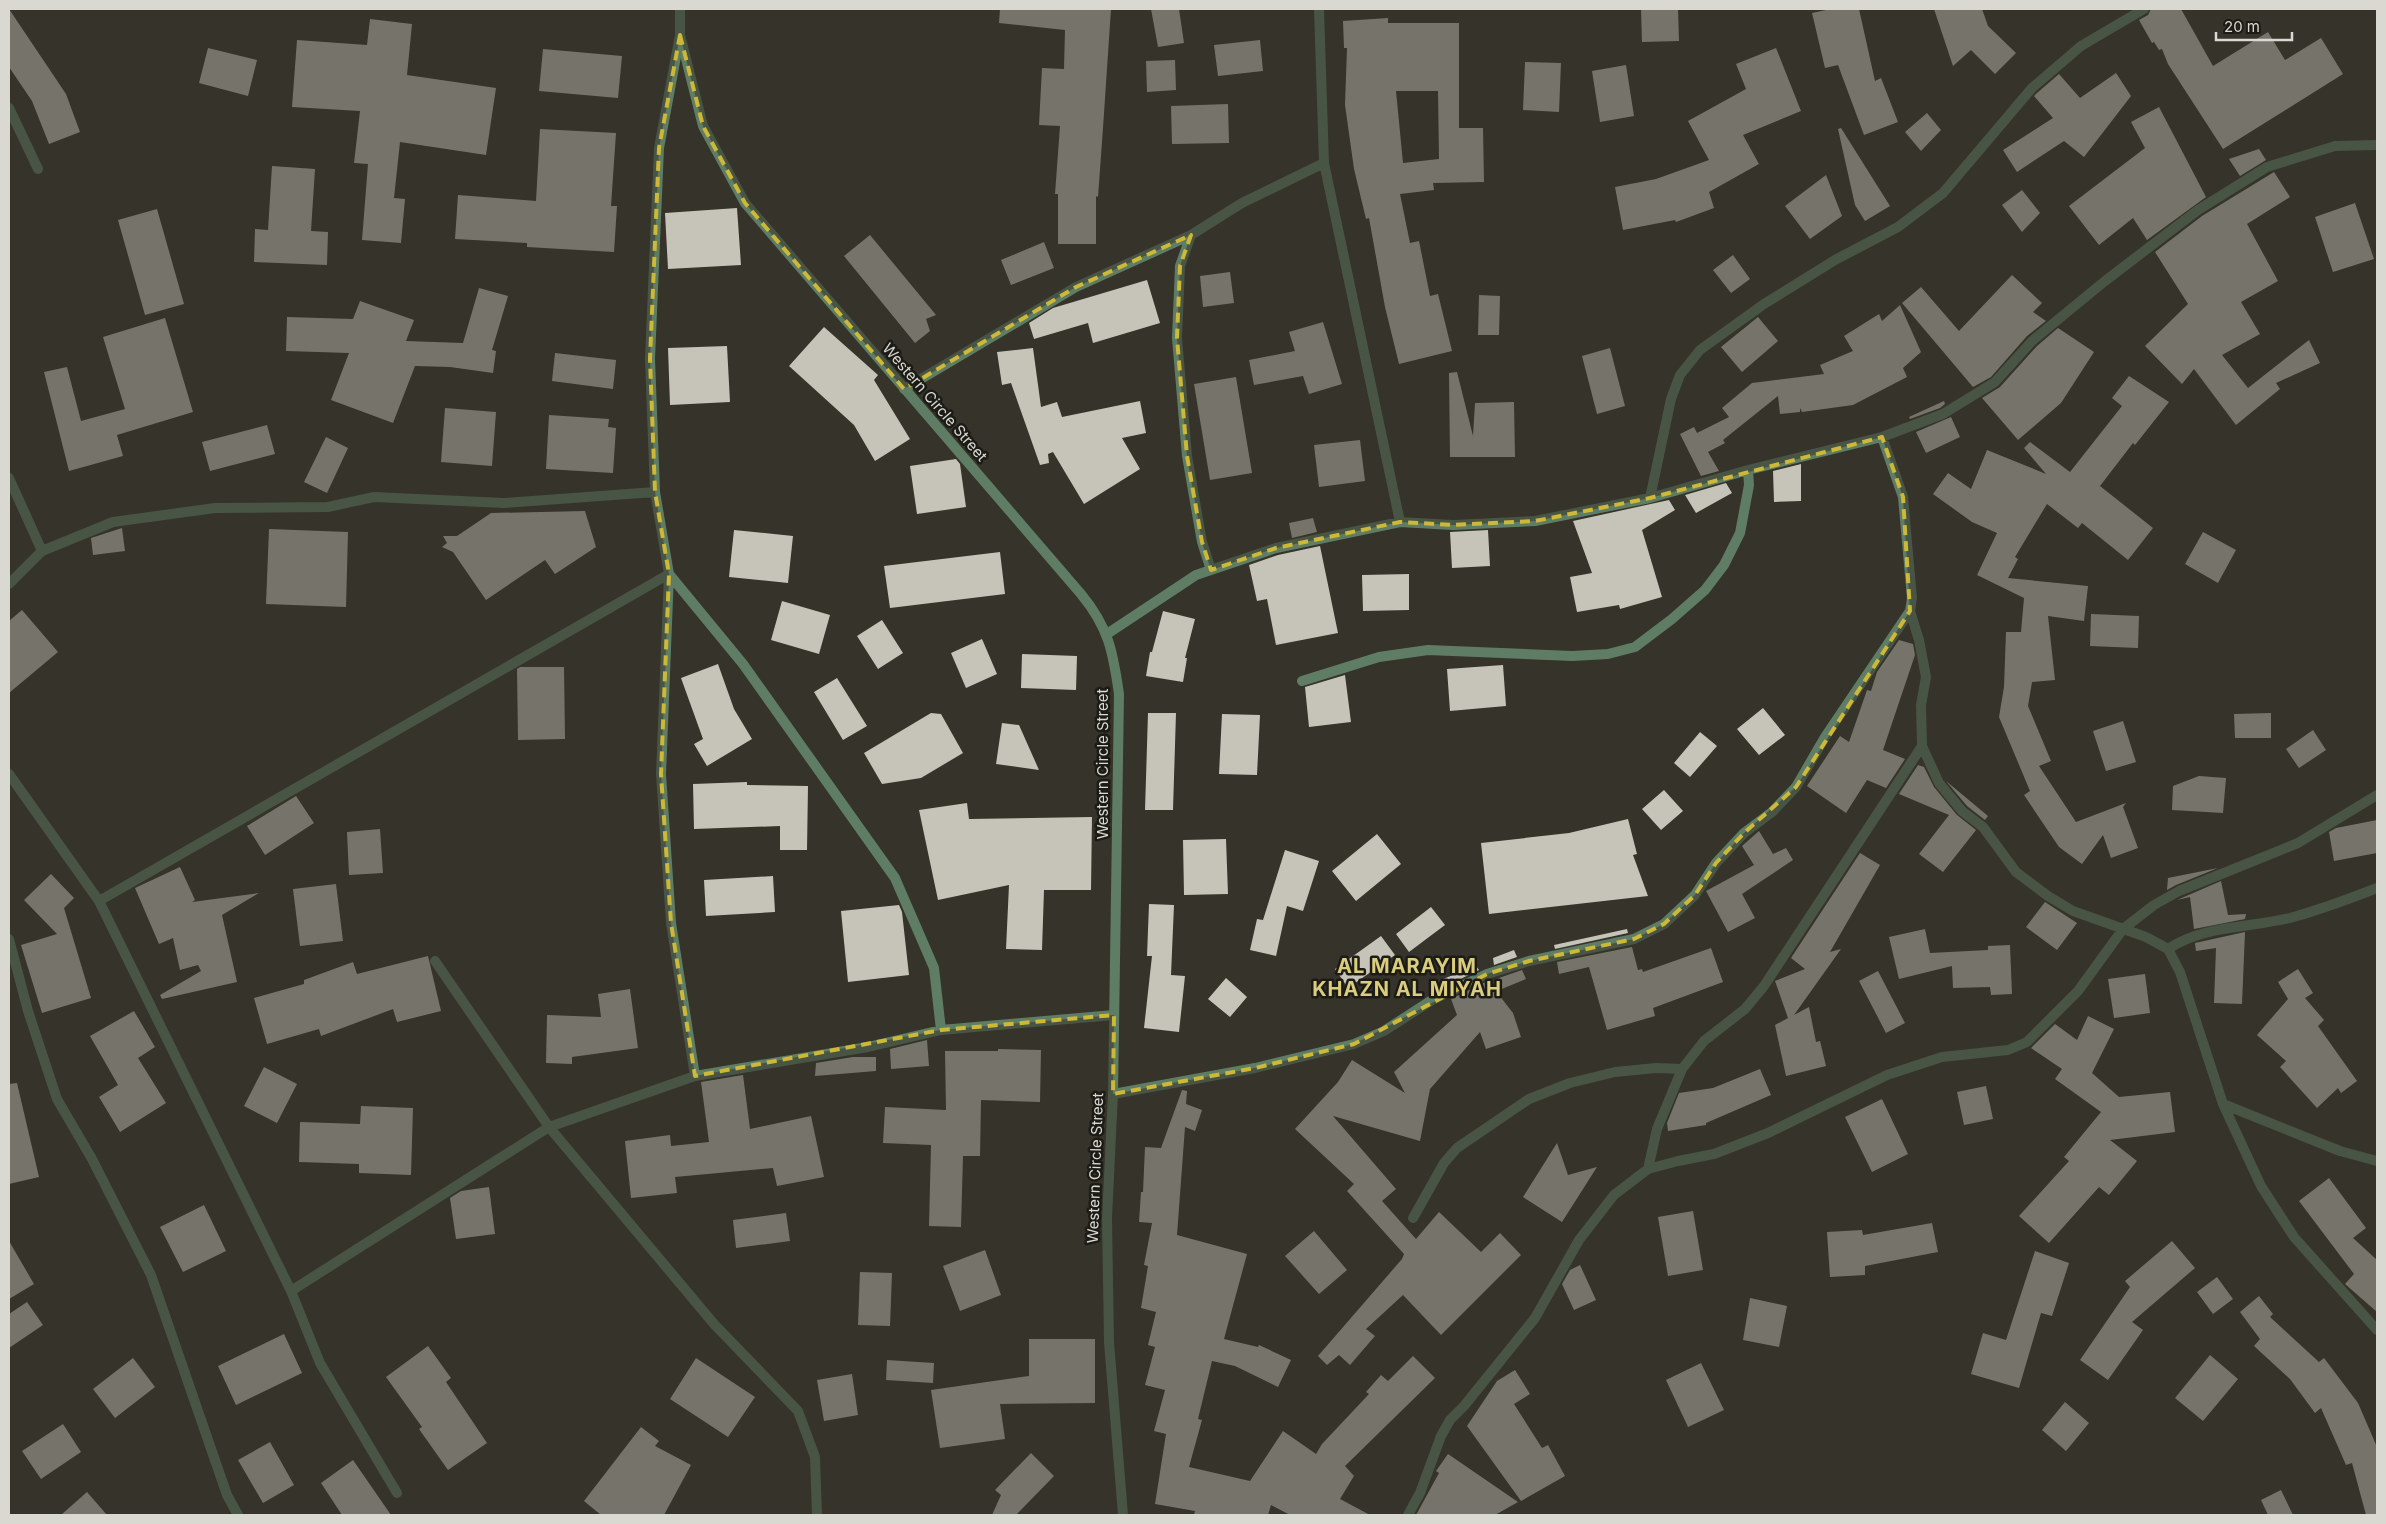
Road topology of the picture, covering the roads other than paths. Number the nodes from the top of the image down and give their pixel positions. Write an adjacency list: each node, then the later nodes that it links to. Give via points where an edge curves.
1 (680, 9): 4 (street, Western Circle Street)
2 (1318, 9): 7 (street)
3 (2144, 9): 15 (street, via 2081,46 2032,88 1943,193 1898,227 1835,260 1772,299 1700,350 1680,375 1670,399)
4 (680, 35): 10 (street, Western Circle Street, via 703,126 745,203); 14 (street, via 659,148 650,359)
5 (9, 108): 8 (street)
6 (2377, 145): 11 (street, via 2335,146 2267,167 2198,210 2105,281 2032,341 1995,382 1943,414)
7 (1324, 163): 9 (street, via 1242,203); 16 (street)
8 (38, 169)
9 (1191, 234): 10 (street, via 1076,286); 18 (street, via 1180,266 1177,338 1187,456 1202,542)
10 (904, 389): 22 (street, Western Circle Street, via 1081,594)
11 (1882, 437): 12 (street); 21 (street, via 1903,497 1912,598)
12 (1748, 470): 15 (street); 23 (street, via 1749,485 1740,533 1724,565 1705,590 1635,647 1608,654 1572,656 1428,650 1379,657)
13 (9, 478): 17 (street)
14 (655, 492): 17 (street, via 504,503 374,497 328,507 214,508 112,522); 19 (street)
15 (1650, 498): 16 (street, via 1535,521 1453,525)
16 (1400, 522): 18 (street, via 1276,548)
17 (42, 551): 20 (street)
18 (1211, 570): 22 (street, via 1196,575)
19 (669, 574): 28 (street); 34 (street, via 743,664 895,878 934,968); 36 (street, via 661,774 670,923)
20 (9, 584)
21 (1910, 610): 24 (street, via 1926,676 1921,704); 37 (street, via 1825,737 1796,787 1772,812 1744,833 1716,863 1695,895 1664,924 1634,940 1529,961 1487,974 1432,1000 1384,1030 1354,1044 1255,1068)
22 (1107, 634): 33 (street, Western Circle Street, via 1119,694)
23 (1302, 681)
24 (1922, 746): 29 (street, via 1938,783 1962,812 1983,827 2016,872 2073,912); 35 (street, via 1764,986 1745,1009 1704,1041)
25 (9, 774): 28 (street)
26 (2377, 795): 29 (street, via 2298,843 2179,891)
27 (2377, 888): 31 (street, via 2289,918 2211,930 2180,940)
28 (99, 901): 43 (street)
29 (2123, 929): 31 (street); 41 (street, via 2078,991 2027,1042 2008,1050 1942,1056 1887,1076 1768,1134 1714,1154)
30 (9, 939): 46 (street, via 57,1099 151,1274 228,1495)
31 (2168, 949): 38 (street, via 2183,981)
32 (435, 961): 39 (street)
33 (1114, 1015): 34 (street); 37 (street, Western Circle Street)
34 (942, 1030): 36 (street, via 868,1047)
35 (1682, 1069): 41 (street, via 1657,1129); 42 (street, via 1615,1072 1570,1083 1529,1099 1457,1148 1444,1163)
36 (695, 1076): 39 (street)
37 (1113, 1094): 48 (street, Western Circle Street, via 1107,1218 1109,1342)
38 (2223, 1104): 40 (street, via 2340,1151); 44 (street, via 2261,1186 2294,1237)
39 (549, 1127): 43 (street); 47 (street, via 714,1324 798,1411 815,1457)
40 (2377, 1161)
41 (1648, 1169): 49 (street, via 1614,1195 1579,1240 1535,1318 1450,1420)
42 (1413, 1218)
43 (291, 1291): 45 (street, via 320,1364)
44 (2377, 1330)
45 (396, 1493)
46 (238, 1515)
47 (818, 1515)
48 (1123, 1515)
49 (1408, 1515)

